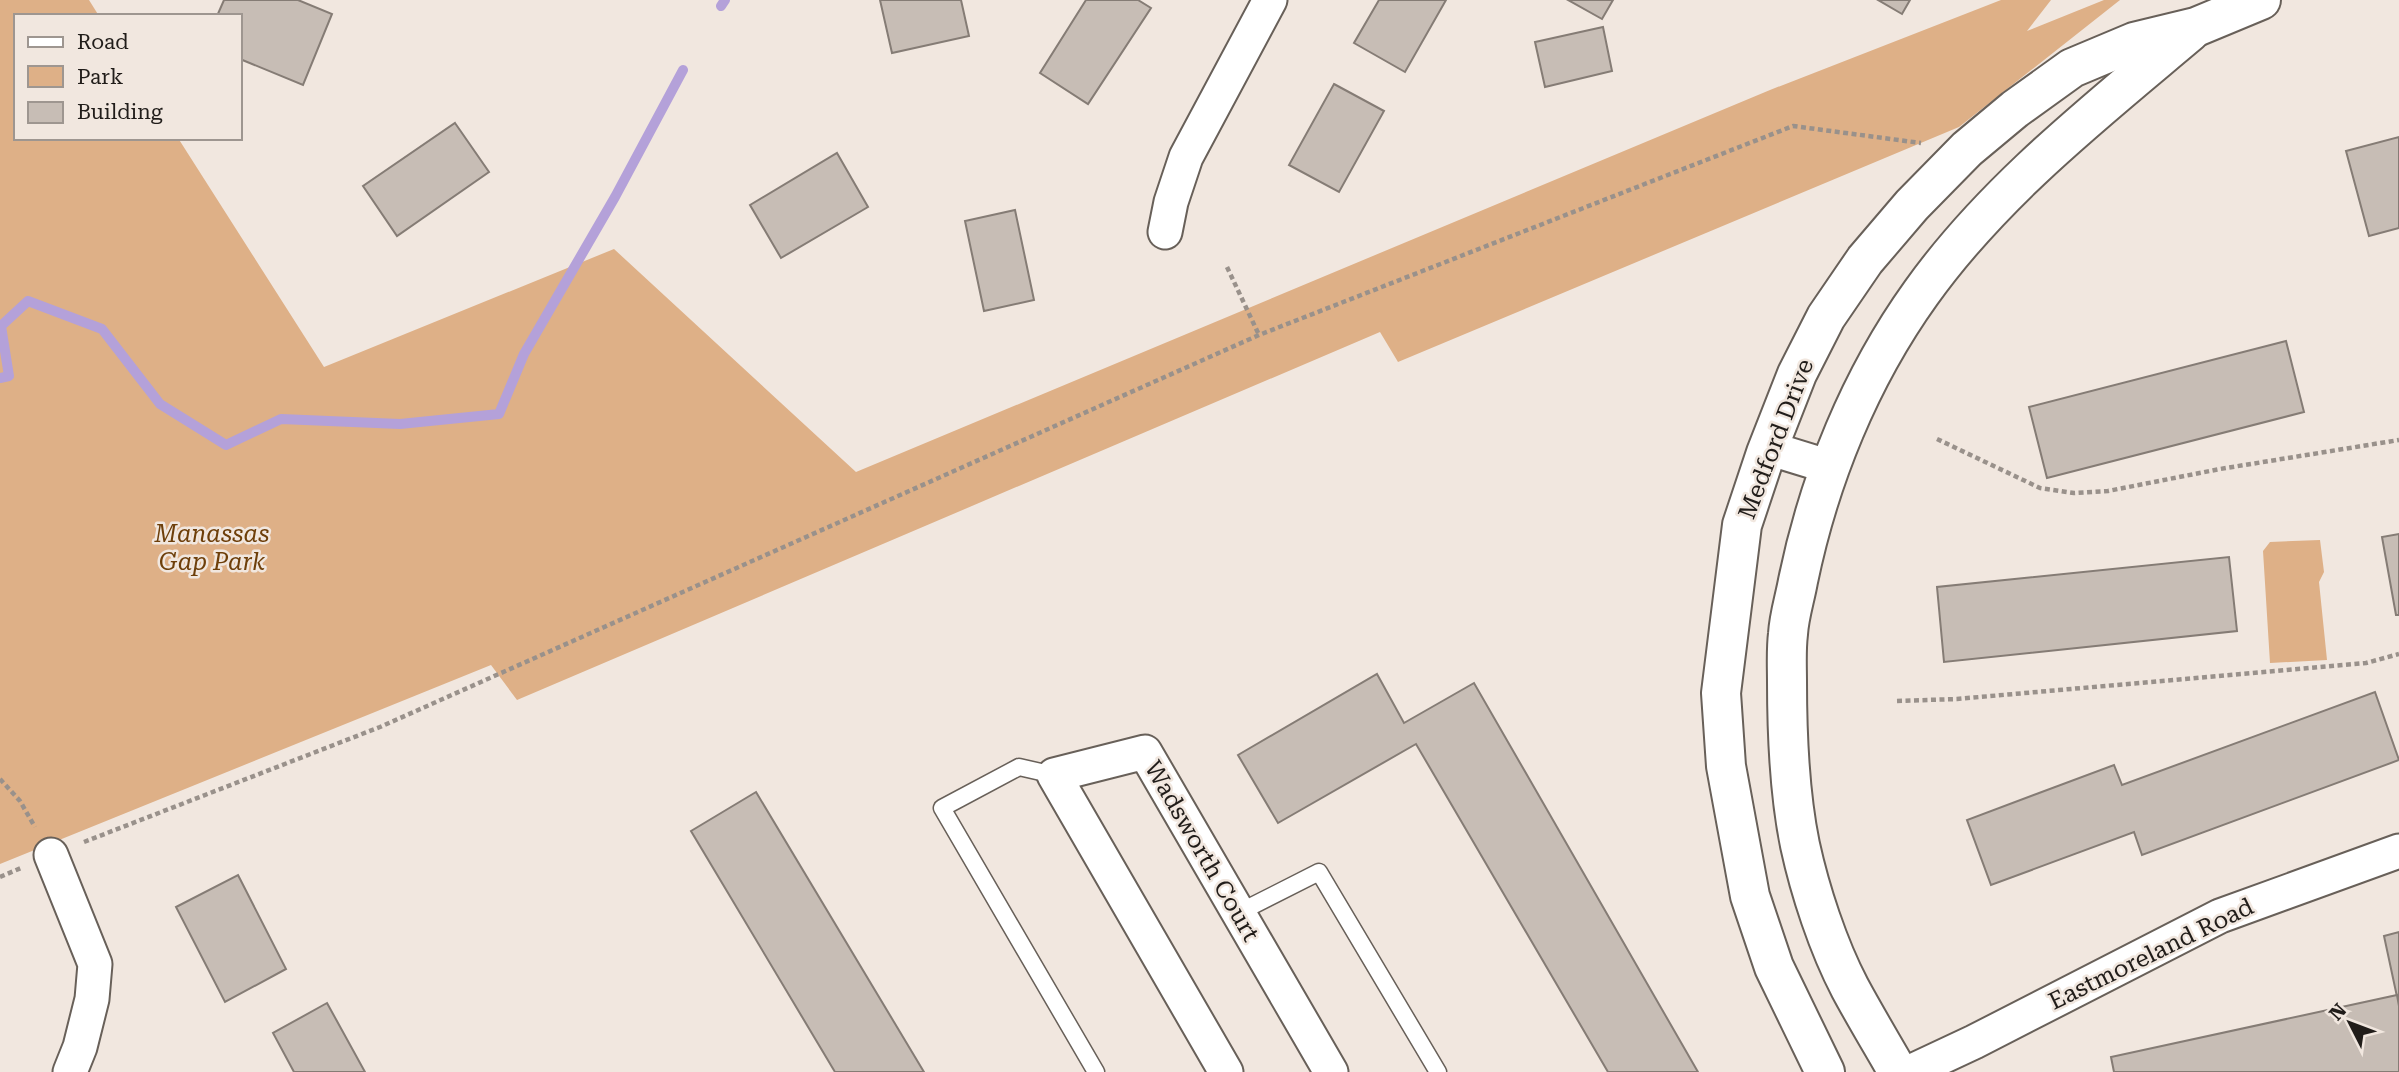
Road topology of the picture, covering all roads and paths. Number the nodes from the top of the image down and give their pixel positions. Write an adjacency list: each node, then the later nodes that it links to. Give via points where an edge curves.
1 (1270, 0): 5 (street, via 1186,157)
2 (2261, 0): 3 (street, Medford Drive)
3 (2196, 27): 4 (street, Medford Drive, via 2134,42 2072,68); 11 (street, Medford Drive, via 2032,169 1971,232 1885,347)
4 (1967, 149): 7 (path, via 1793,126); 10 (street, Medford Drive, via 1865,260 1826,317 1797,373)
5 (1164, 232)
6 (1227, 267): 7 (path)
7 (1259, 335): 17 (path, via 380,727)
8 (1937, 439): 9 (path, via 2039,488 2074,493)
9 (2399, 440)
10 (1768, 448): 11 (street); 25 (street, Medford Drive, via 1742,524 1731,605 1721,693 1726,766 1750,896 1774,968)
11 (1830, 467): 26 (street, Medford Drive, via 1806,543 1787,633 1791,785 1800,845 1822,918 1849,986)
12 (2399, 654): 13 (path, via 2366,663)
13 (1897, 701)
14 (1054, 775): 19 (street, Wadsworth Court, via 1145,752); 21 (lane, via 1019,767 942,808); 22 (street)
15 (0, 779): 17 (path, via 20,801)
16 (2399, 851): 27 (street, Eastmoreland Road, via 2220,916)
17 (51, 855): 18 (path); 20 (street, via 94,964 92,999)
18 (0, 877)
19 (1238, 914): 23 (street, Wadsworth Court); 24 (lane, via 1319,872)
20 (70, 1072)
21 (1096, 1072)
22 (1226, 1072)
23 (1331, 1072)
24 (1438, 1072)
25 (1825, 1072)
26 (1898, 1072)
27 (1910, 1072)

